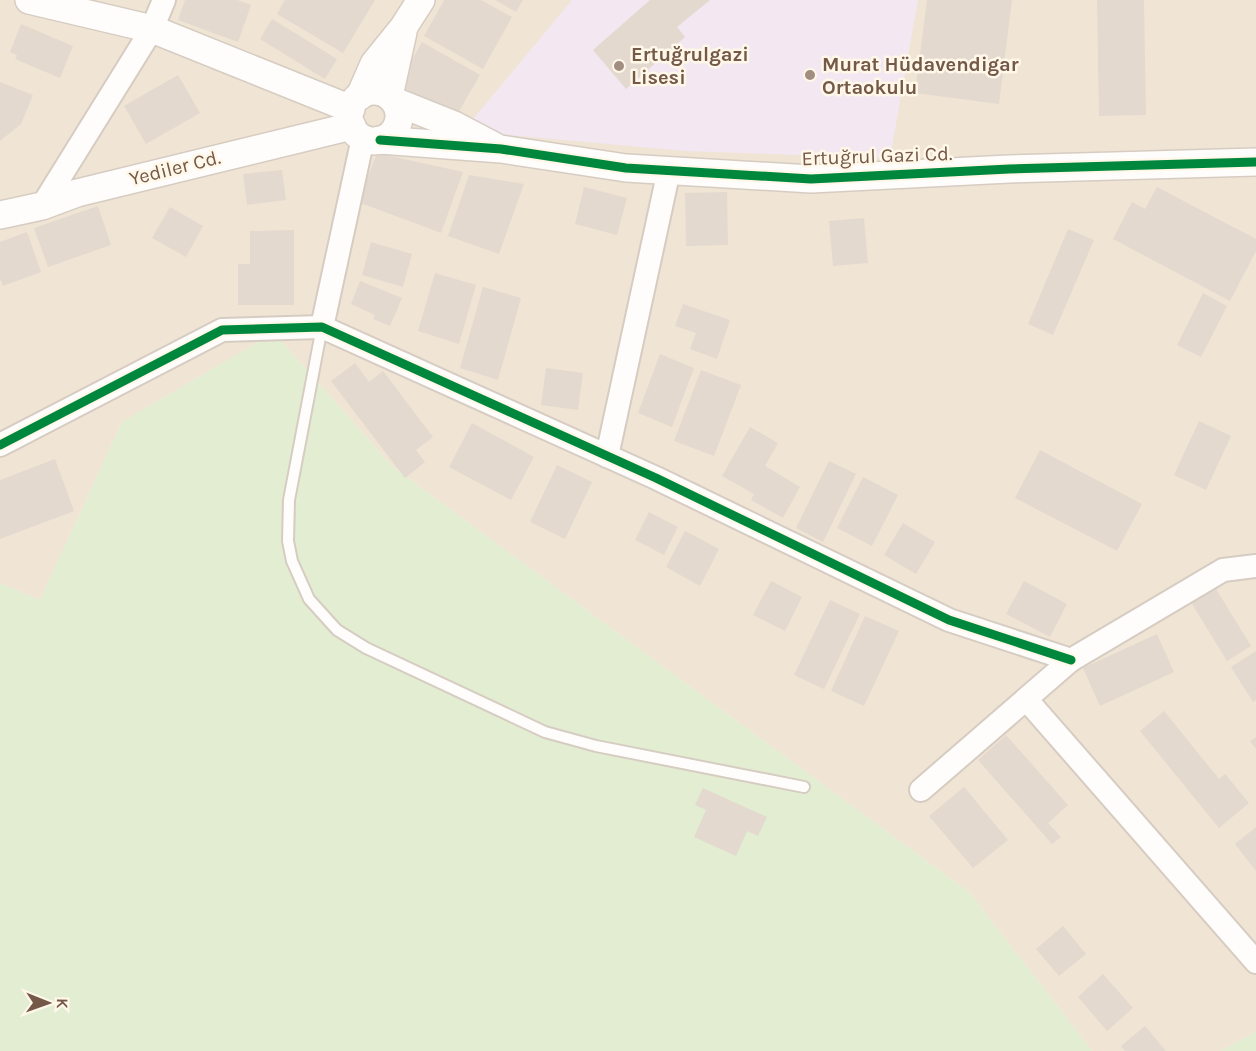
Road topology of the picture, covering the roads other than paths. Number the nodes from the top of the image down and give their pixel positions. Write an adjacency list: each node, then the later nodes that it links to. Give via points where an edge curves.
1 (29, 0): 5 (street)
2 (164, 0): 5 (street)
3 (421, 0): 4 (street)
4 (403, 28): 6 (street); 7 (street, via 374,64)
5 (152, 29): 7 (street); 11 (street)
6 (392, 98): 7 (street, via 375,91); 7 (street, via 399,116 388,137); 8 (street)
7 (361, 122): 8 (street); 11 (street, Yediler Cd., via 100,187); 13 (street)
8 (501, 149): 10 (street, Ertuğrul Gazi Cd., via 626,168)
9 (1256, 162): 10 (street, Ertuğrul Gazi Cd., via 811,179)
10 (669, 170): 15 (street)
11 (42, 206): 12 (street, Yediler Cd.)
12 (0, 216)
13 (322, 327): 14 (street, via 222,330); 15 (street); 19 (lane, via 289,500 288,541 292,561 309,599 337,630 366,648 545,732 596,746)
14 (0, 445)
15 (607, 456): 17 (street, via 949,620)
16 (1256, 566): 17 (street, via 1223,570)
17 (1071, 660): 18 (street)
18 (1026, 699): 20 (street); 21 (street)
19 (804, 787)
20 (921, 790)
21 (1256, 962)

